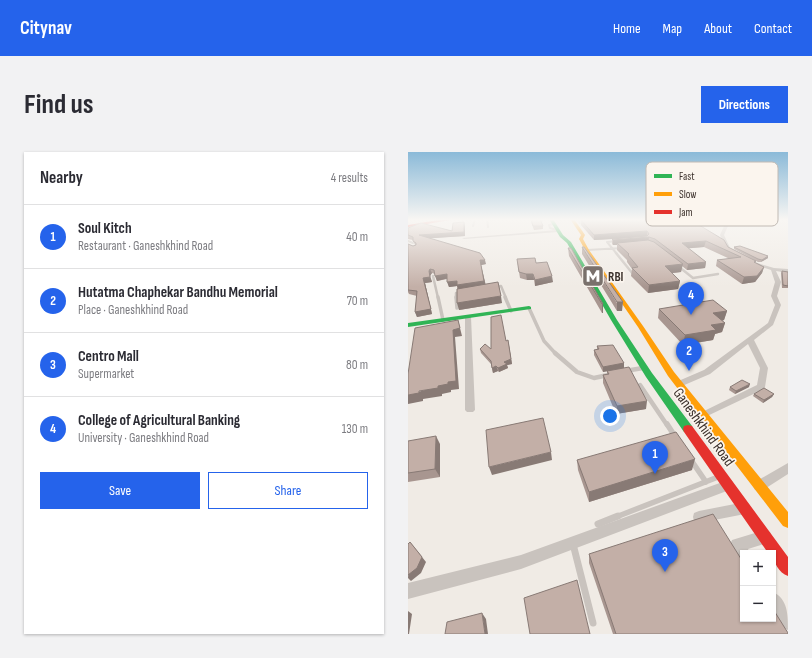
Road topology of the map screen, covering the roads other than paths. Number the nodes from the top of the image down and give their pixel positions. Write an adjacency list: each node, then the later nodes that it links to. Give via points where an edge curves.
1 (409, 241): 6 (lane)
2 (564, 241): 29 (main road, Ganeshkhind Road)
3 (582, 241): 11 (main road, Ganeshkhind Road)
4 (615, 241): 10 (lane, via 607,242)
5 (725, 241): 12 (street, via 729,250)
6 (413, 243)
7 (408, 245): 9 (lane)
8 (626, 247): 10 (lane)
9 (415, 248)
10 (612, 248): 11 (lane); 17 (lane)
11 (588, 250): 30 (main road, Ganeshkhind Road)
12 (736, 254)
13 (742, 257): 15 (street)
14 (676, 264): 18 (lane, via 693,278)
15 (773, 269): 16 (street); 28 (street, via 778,282 774,296 778,305 771,324)
16 (788, 271)
17 (633, 274)
18 (718, 274)
19 (433, 276): 26 (lane)
20 (493, 287): 24 (lane, via 501,286)
21 (471, 291): 22 (lane, via 456,293)
22 (457, 308)
23 (529, 308): 24 (main road); 29 (lane, via 544,341 578,372 594,378)
24 (511, 311): 25 (main road)
25 (468, 317): 26 (main road); 34 (street)
26 (443, 320): 27 (main road)
27 (408, 326)
28 (750, 340): 33 (street, via 707,372); 35 (street, via 764,368 761,387)
29 (645, 368): 31 (main road, Ganeshkhind Road)
30 (671, 374): 31 (main road); 33 (main road, Ganeshkhind Road)
31 (652, 378): 36 (main road, Ganeshkhind Road)
32 (640, 384): 36 (lane)
33 (679, 384): 35 (main road, Ganeshkhind Road)
34 (470, 410)
35 (703, 415): 42 (main road, Ganeshkhind Road)
36 (683, 434): 37 (lane); 40 (main road, Ganeshkhind Road)
37 (680, 444)
38 (689, 456): 41 (lane)
39 (788, 468): 42 (street)
40 (725, 481): 41 (lane); 43 (main road, Ganeshkhind Road); 48 (street)
41 (706, 482): 46 (lane)
42 (759, 486): 45 (main road, Ganeshkhind Road)
43 (745, 508): 44 (street); 47 (main road, Ganeshkhind Road)
44 (699, 517)
45 (788, 522)
46 (598, 524)
47 (765, 537): 49 (street, via 738,545); 50 (main road, Ganeshkhind Road)
48 (572, 543): 51 (street, via 521,562); 54 (lane)
49 (741, 550)
50 (788, 569)
51 (409, 589)
52 (776, 604): 53 (street)
53 (788, 622)
54 (593, 623)

